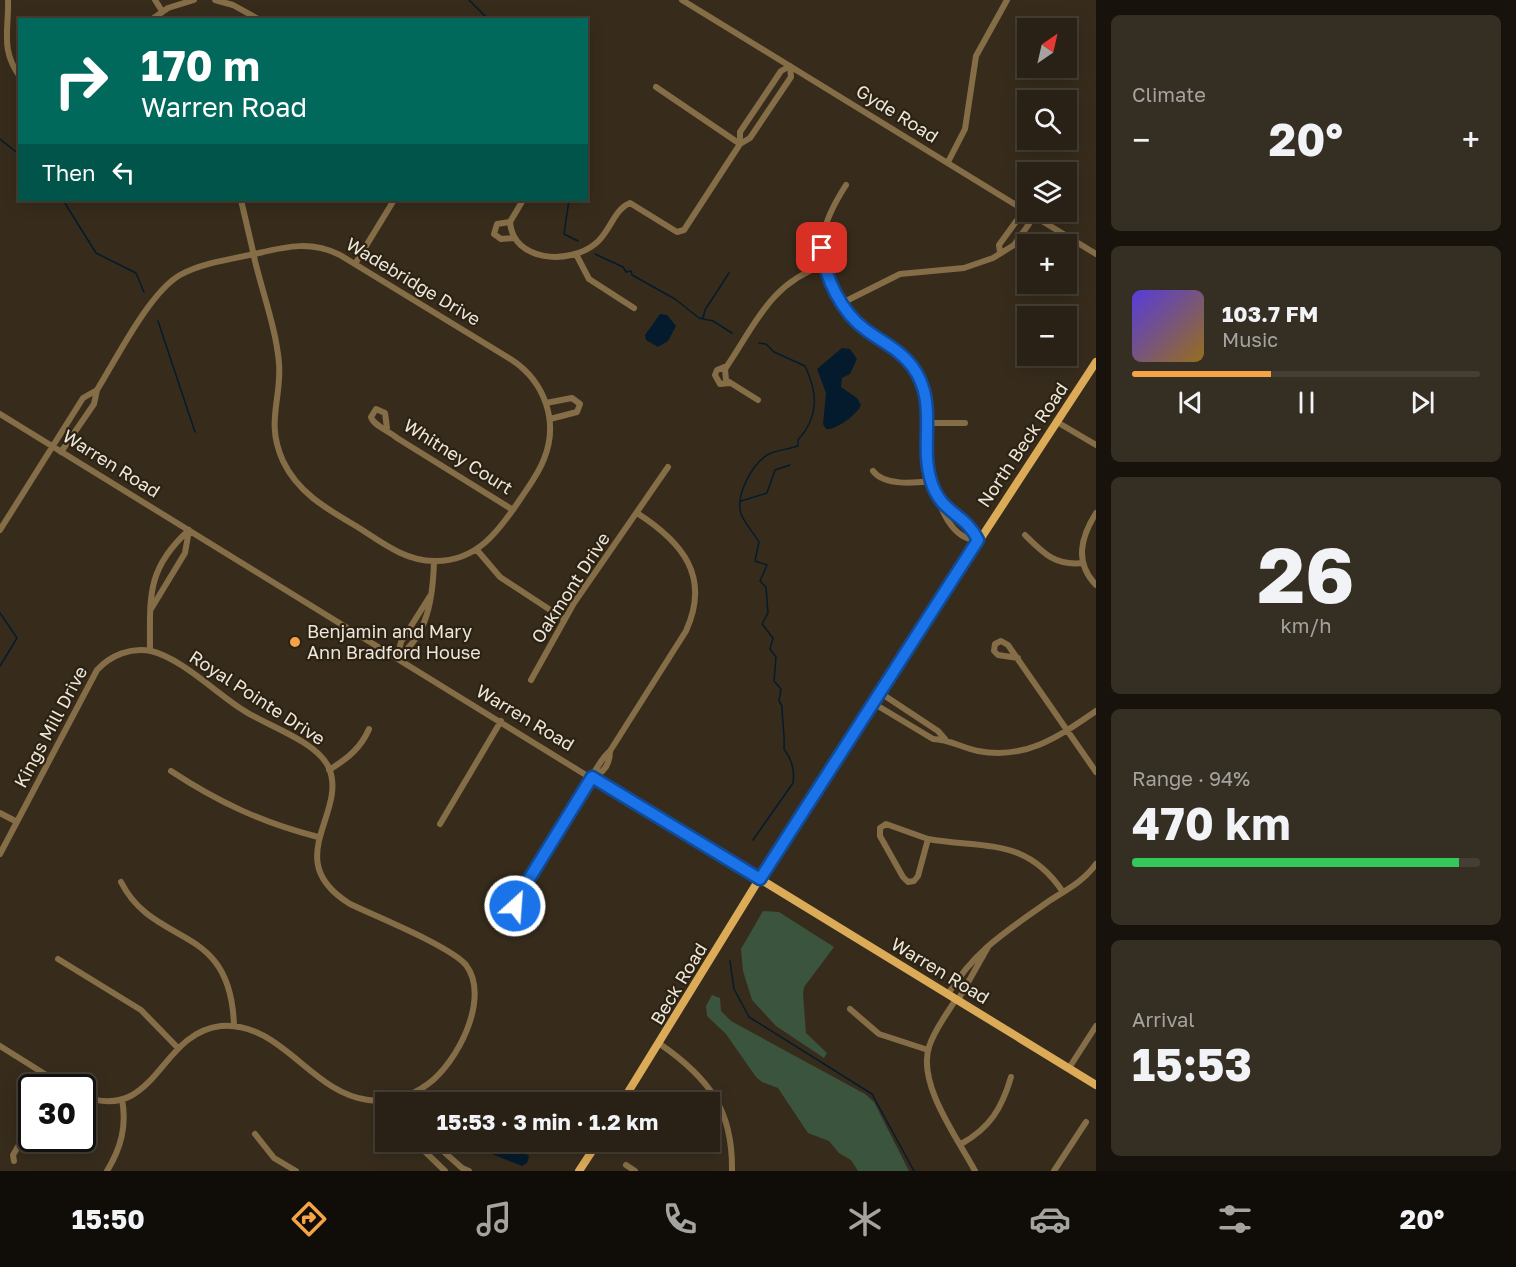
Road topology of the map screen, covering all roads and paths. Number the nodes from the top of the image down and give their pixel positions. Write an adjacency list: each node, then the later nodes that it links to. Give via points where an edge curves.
1 (8, 0): 11 (street, via 4,45 8,61)
2 (155, 0): 7 (street)
3 (194, 0): 7 (street)
4 (215, 0): 9 (street)
5 (682, 0): 10 (street, Gyde Road)
6 (1007, 0): 14 (street, via 976,56 965,129)
7 (162, 11): 8 (street)
8 (153, 18)
9 (256, 18)
10 (790, 66): 13 (street, via 781,71 740,132); 13 (street, via 791,77 750,138); 14 (street, Gyde Road)
11 (18, 74)
12 (656, 87): 13 (street)
13 (740, 144): 27 (street, via 684,230 677,232 630,203 622,206 596,244)
14 (948, 162): 19 (street, Gyde Road)
15 (846, 185): 30 (street, via 826,222 822,241)
16 (241, 201): 26 (street)
17 (393, 201): 29 (street)
18 (522, 201): 21 (street)
19 (1017, 205)
20 (1017, 220): 25 (street, via 999,245)
21 (510, 222): 24 (street); 24 (street, via 497,224 494,234 501,239)
22 (1029, 222): 25 (street, via 1014,245)
23 (1044, 222): 28 (street, Gyde Road)
24 (514, 238): 27 (street, via 539,255 551,258)
25 (1000, 252): 31 (street, via 964,268 900,274)
26 (254, 254): 29 (street, Wadebridge Drive, via 310,245 332,251); 34 (street, Wadebridge Drive, via 194,269 169,283 155,298); 58 (street, via 278,358 274,427 288,470 321,505 400,553)
27 (576, 254): 32 (street, via 589,279)
28 (1096, 254)
29 (355, 264): 36 (street, Wadebridge Drive, via 518,364 534,381)
30 (824, 265): 31 (street); 35 (street, via 792,279 776,293 727,366 724,374 730,383)
31 (842, 303): 40 (street, via 859,325 897,350 912,366 924,386)
32 (634, 308)
33 (1096, 362): 39 (main road, North Beck Road)
34 (97, 390): 43 (street, Wadebridge Drive, via 83,398); 45 (street, Wadebridge Drive, via 94,404)
35 (758, 400)
36 (546, 403): 38 (street, Wadebridge Drive); 38 (street, via 572,398 580,404 577,412)
37 (0, 414): 43 (street, Warren Road)
38 (550, 419): 50 (street, Wadebridge Drive, via 544,459)
39 (1057, 422): 44 (street); 56 (main road, North Beck Road)
40 (928, 423): 41 (street); 48 (street)
41 (966, 423)
42 (387, 428): 50 (street, Whitney Court)
43 (52, 446): 45 (street, Warren Road); 53 (street, Wadebridge Drive)
44 (1096, 446)
45 (62, 452): 54 (street, Warren Road)
46 (668, 467): 51 (street, Oakmont Drive)
47 (873, 471): 48 (street, via 877,476 899,482)
48 (931, 481): 49 (street)
49 (941, 504): 56 (street, via 973,529); 56 (street, via 953,529 968,540)
50 (513, 510): 57 (street, Wadebridge Drive, via 496,534)
51 (638, 513): 63 (street, Oakmont Drive); 78 (street, via 667,533 685,554 693,578 694,606 686,631)
52 (1096, 513): 59 (street, via 1083,539)
53 (0, 530)
54 (189, 530): 62 (street, via 185,553); 62 (street, via 171,546 153,580); 65 (street, Warren Road)
55 (1025, 534): 59 (street, via 1053,560)
56 (978, 540): 68 (main road, North Beck Road)
57 (477, 550): 58 (street); 63 (street, via 500,577)
58 (434, 561): 61 (street)
59 (1083, 563): 60 (street)
60 (1096, 585)
61 (432, 593): 65 (street, via 401,642); 65 (street, via 421,630 411,648)
62 (151, 610): 64 (street)
63 (564, 620): 67 (street, Oakmont Drive)
64 (150, 651): 75 (street, Royal Pointe Drive, via 167,658 243,710 311,747); 80 (street, Kings Mill Drive, via 121,653 98,670)
65 (397, 658): 71 (street, Warren Road)
66 (1018, 658): 73 (street)
67 (531, 680)
68 (879, 692): 69 (main road, North Beck Road); 74 (street)
69 (873, 703): 74 (street, via 918,732 933,739); 86 (main road, North Beck Road)
70 (1096, 711): 73 (street)
71 (501, 721): 78 (street, Warren Road); 81 (street)
72 (369, 729): 75 (street, via 363,743)
73 (1067, 730): 74 (street, via 1040,746 1005,754 975,751); 77 (street)
74 (945, 739)
75 (329, 770): 82 (street, Royal Pointe Drive, via 332,793)
76 (171, 771): 82 (street, via 248,815)
77 (1096, 772)
78 (592, 777): 86 (street, Warren Road); 88 (street)
79 (0, 813): 80 (street)
80 (17, 822): 84 (street, Kings Mill Drive)
81 (440, 824)
82 (318, 837): 105 (street, Royal Pointe Drive, via 320,868 336,894 452,953 466,965 474,981 474,1012 449,1060 432,1081)
83 (928, 839): 83 (street, via 918,876 908,882 879,830 886,824); 89 (street, via 1021,853 1045,869)
84 (0, 854)
85 (1096, 864): 89 (street)
86 (760, 879): 92 (main road, Warren Road); 97 (main road, Beck Road)
87 (121, 882): 95 (street, via 129,898 193,941 216,962 231,991)
88 (525, 885)
89 (1064, 892): 90 (street)
90 (988, 947): 92 (street, via 974,957); 93 (street)
91 (58, 959): 99 (street, via 141,1010)
92 (948, 994): 93 (main road, Warren Road)
93 (957, 999): 100 (street); 101 (main road, Warren Road)
94 (850, 1009): 100 (street, via 879,1034)
95 (234, 1026): 99 (street, via 203,1031); 109 (street, via 265,1036 344,1094)
96 (1096, 1026): 101 (street)
97 (660, 1044): 106 (main road, Beck Road); 125 (street, via 694,1070 716,1098 729,1133)
98 (0, 1046): 102 (street)
99 (177, 1047): 108 (street, via 150,1084)
100 (928, 1050): 112 (street, via 929,1083)
101 (1069, 1068): 104 (main road, Warren Road)
102 (46, 1074)
103 (1011, 1077): 112 (street, via 991,1122)
104 (1096, 1085)
105 (416, 1092)
106 (629, 1092)
107 (96, 1099): 108 (street)
108 (122, 1099): 119 (street, via 123,1133)
109 (375, 1100)
110 (1086, 1122): 127 (street)
111 (255, 1134): 120 (street, via 274,1158)
112 (961, 1144): 126 (street)
113 (18, 1148): 117 (street)
114 (425, 1152): 121 (street)
115 (444, 1152): 122 (street)
116 (591, 1152): 123 (main road)
117 (14, 1161)
118 (626, 1165): 124 (street)
119 (107, 1171)
120 (296, 1171)
121 (445, 1171)
122 (469, 1171)
123 (579, 1171)
124 (635, 1171)
125 (732, 1171)
126 (975, 1171)
127 (1054, 1171)

